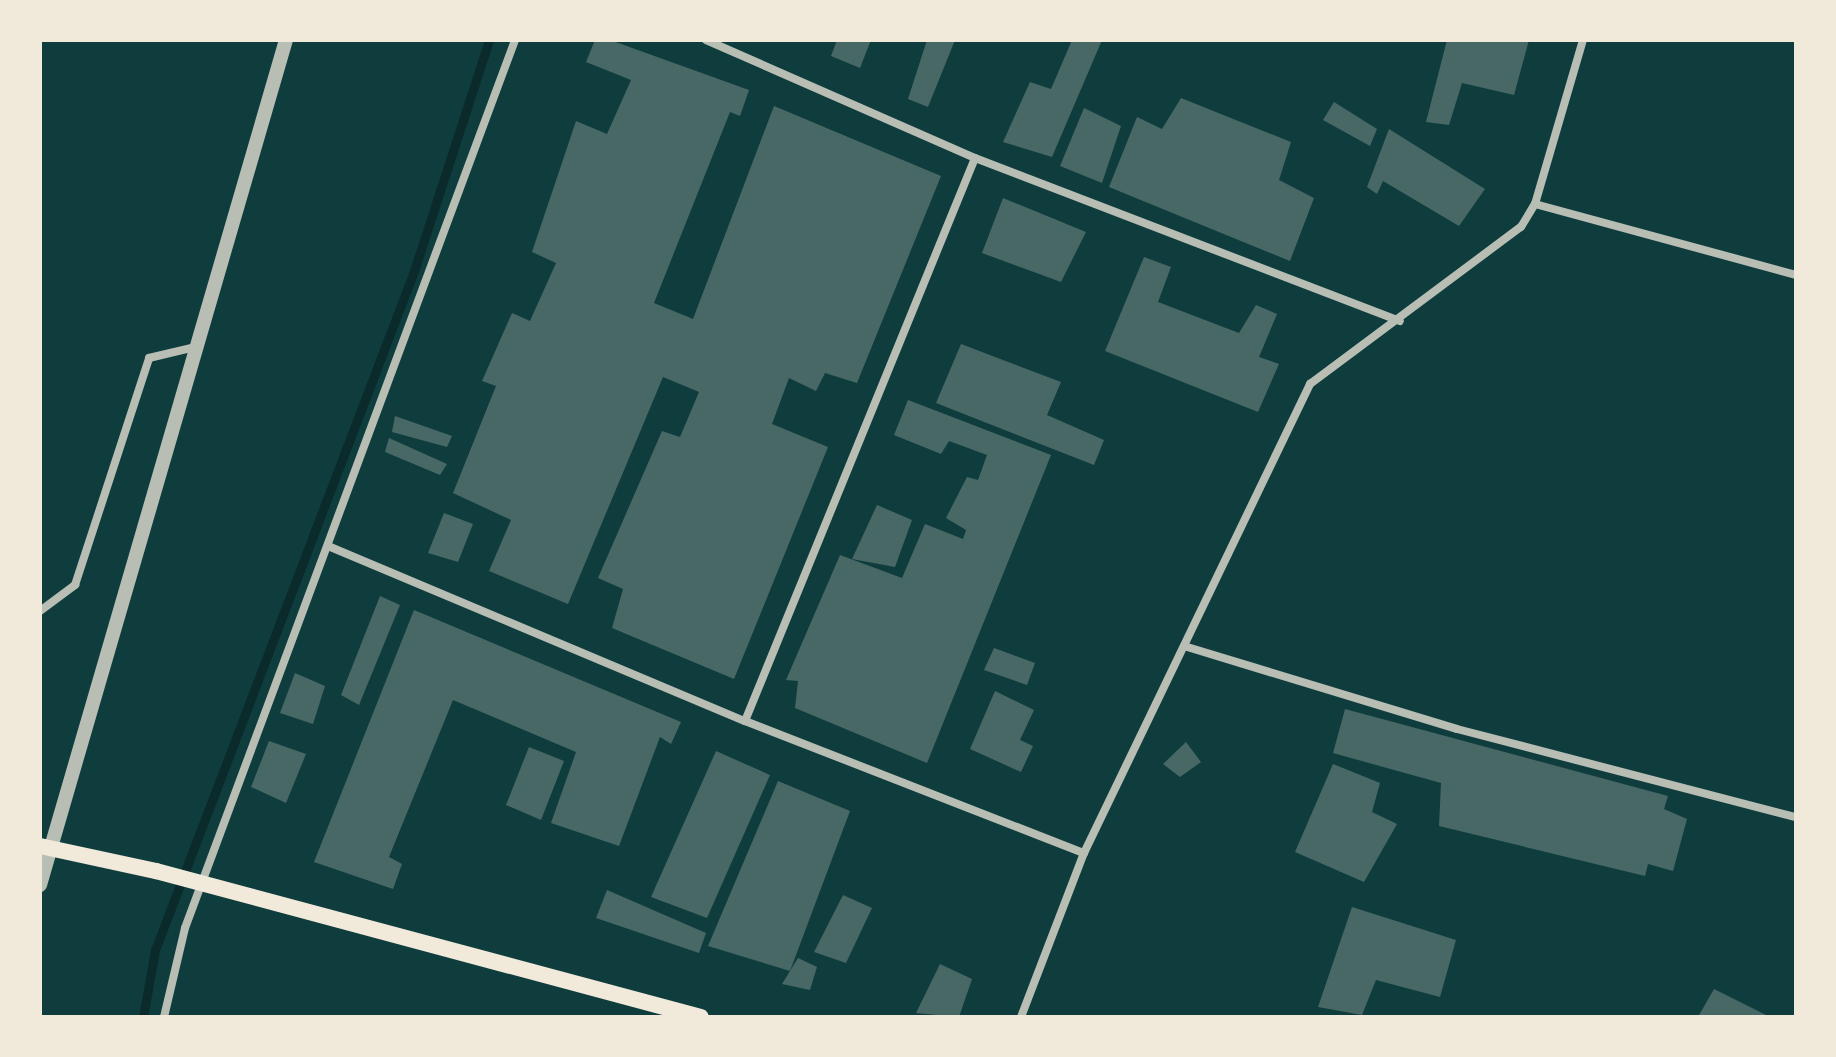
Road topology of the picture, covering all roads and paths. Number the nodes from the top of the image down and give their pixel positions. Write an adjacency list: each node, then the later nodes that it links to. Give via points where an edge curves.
1 (286, 40): 9 (street)
2 (515, 40): 10 (street)
3 (706, 40): 5 (street)
4 (1583, 40): 6 (street)
5 (975, 158): 8 (street); 13 (street)
6 (1535, 204): 7 (street); 8 (street, via 1521,227)
7 (1796, 275)
8 (1400, 321): 12 (street, via 1310,384)
9 (195, 347): 11 (street, via 149,358 75,585); 15 (street)
10 (328, 546): 13 (street); 18 (street, via 185,928)
11 (40, 611)
12 (1184, 646): 14 (street, via 1457,729); 16 (street)
13 (745, 721): 16 (street)
14 (1796, 817)
15 (45, 847): 17 (street); 19 (main road, via 156,871)
16 (1084, 853): 20 (street)
17 (40, 885)
18 (164, 1017)
19 (701, 1017)
20 (1021, 1017)

